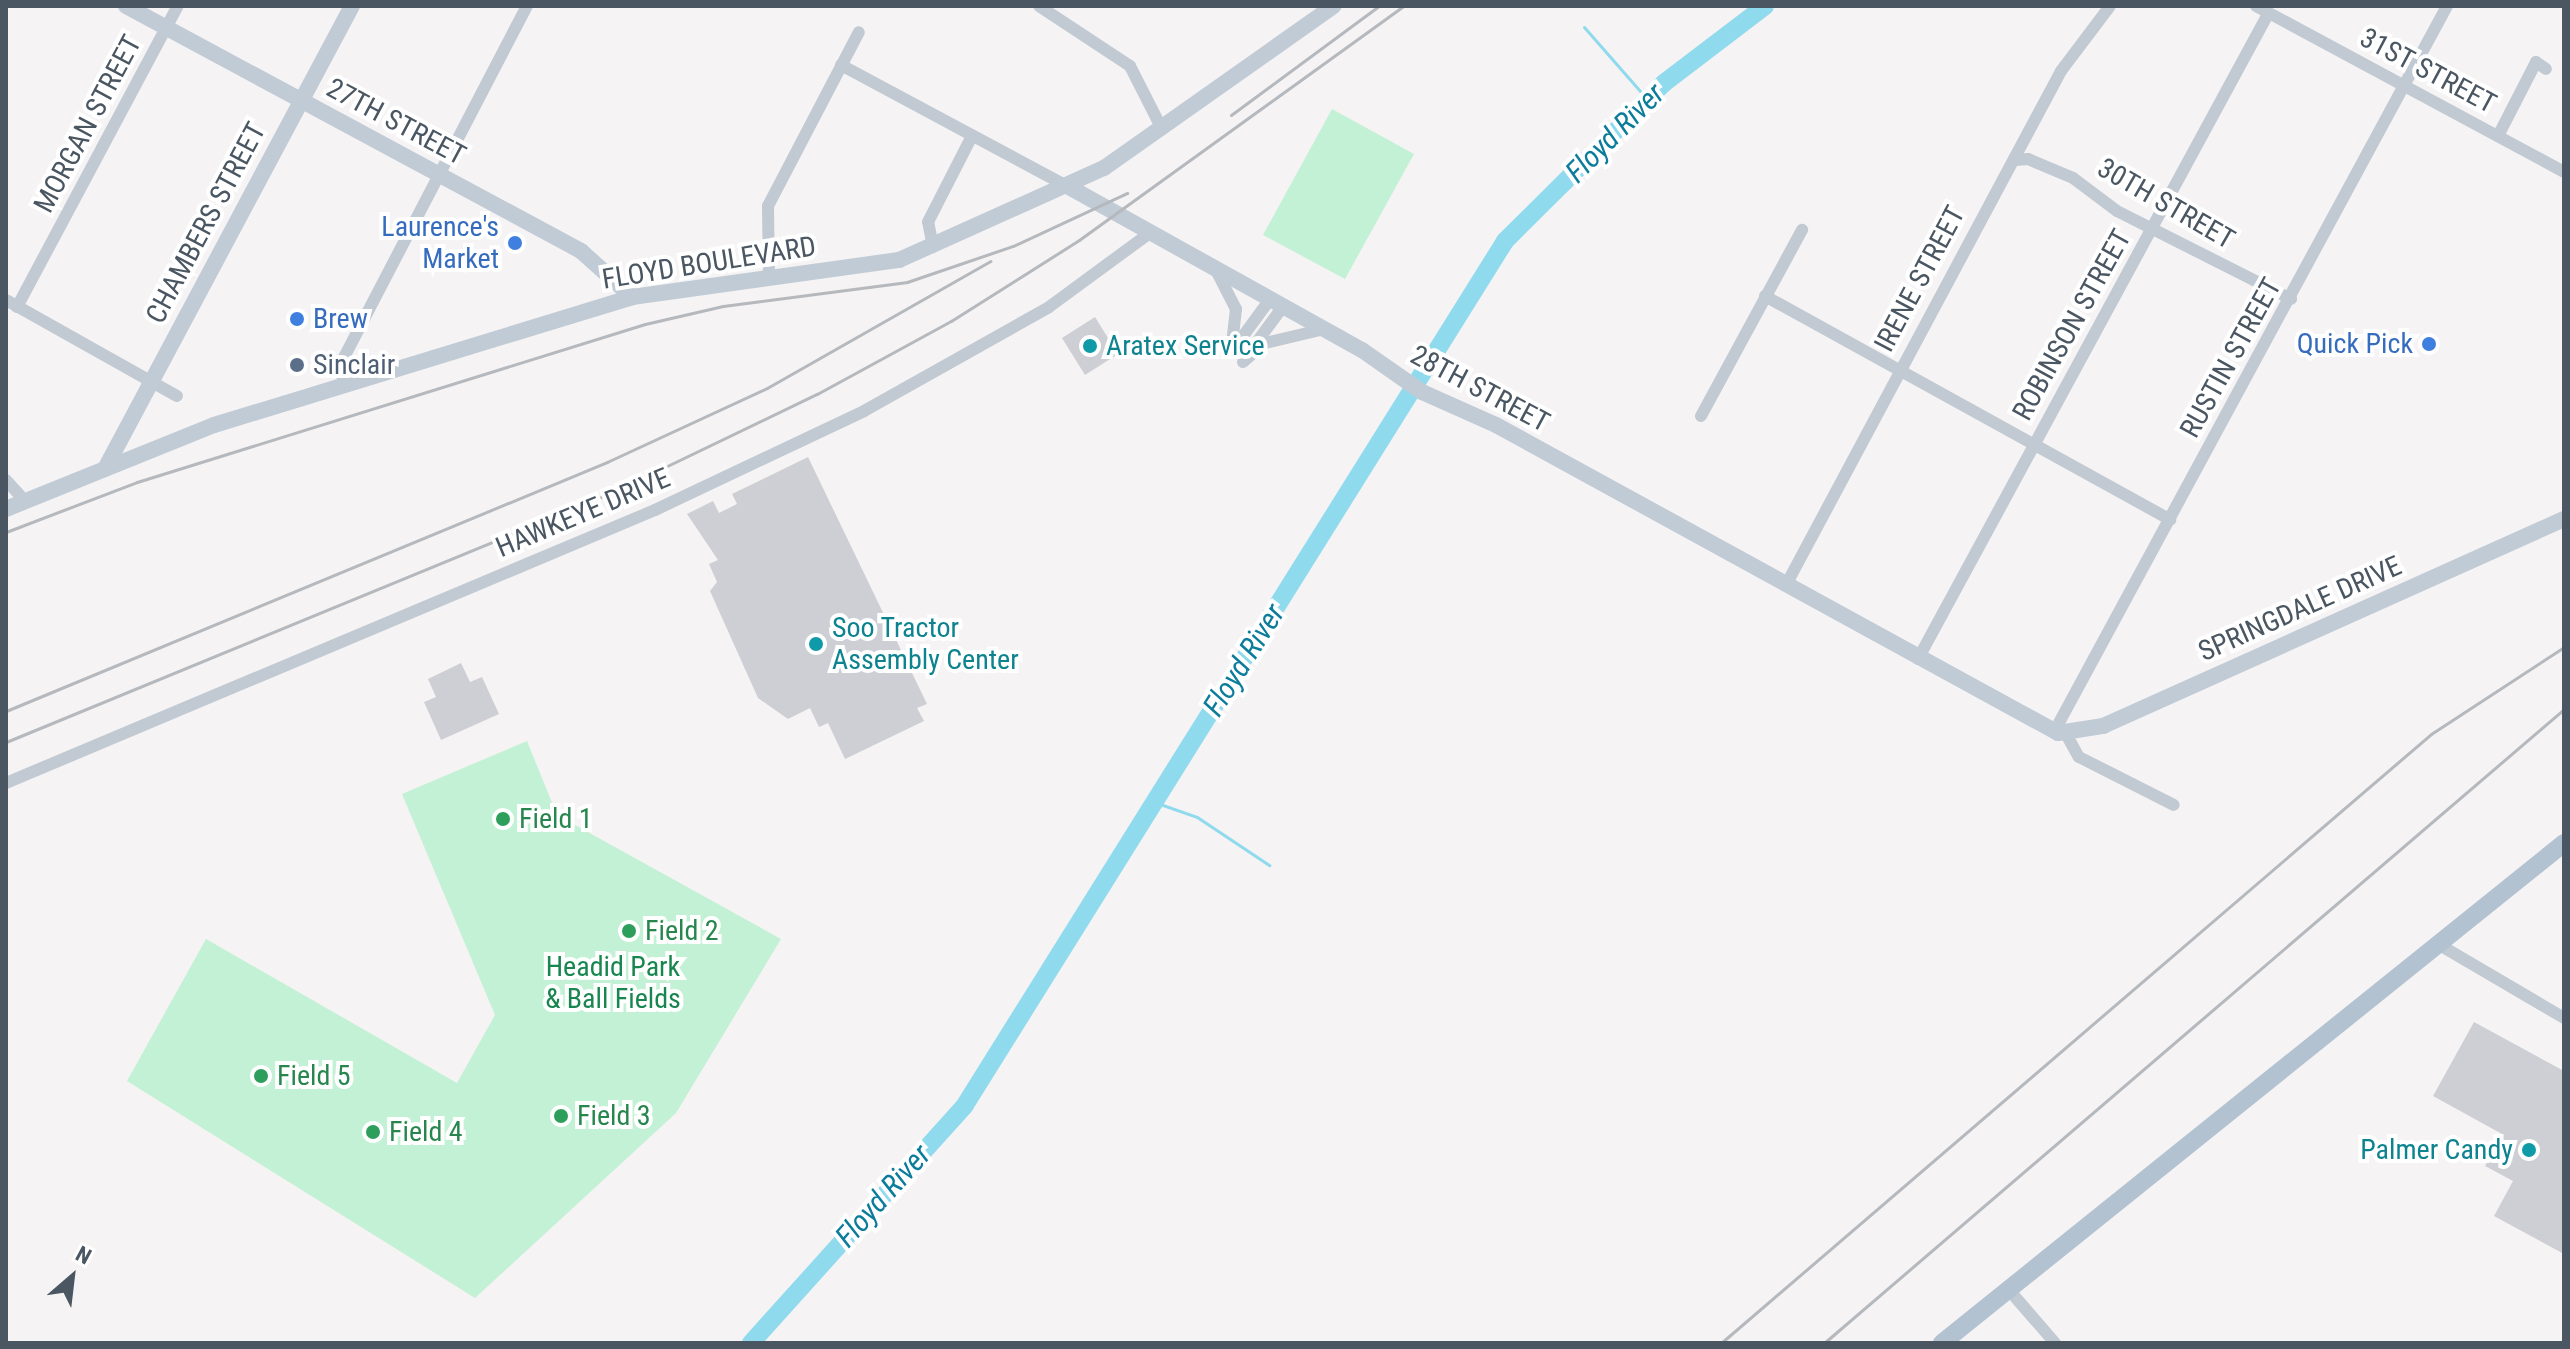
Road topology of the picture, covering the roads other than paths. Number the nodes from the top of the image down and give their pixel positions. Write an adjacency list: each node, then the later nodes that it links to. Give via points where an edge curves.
1 (126, 6): 12 (main road, 27TH STREET)
2 (178, 6): 12 (street, MORGAN STREET)
3 (352, 6): 17 (main road, CHAMBERS STREET)
4 (527, 6): 23 (street)
5 (1039, 6): 10 (street)
6 (1334, 6): 18 (main road, FLOYD BOULEVARD)
7 (2110, 6): 21 (street, IRENE STREET, via 2061,71)
8 (2256, 6): 11 (street)
9 (2447, 6): 16 (street, RUSTIN STREET)
10 (1056, 10): 18 (street, via 1130,66)
11 (2268, 14): 16 (street, 31ST STREET); 25 (street, ROBINSON STREET)
12 (167, 28): 17 (main road, 27TH STREET); 35 (street, MORGAN STREET)
13 (859, 32): 14 (street)
14 (841, 65): 20 (street, 28TH STREET); 30 (street, via 768,206)
15 (2546, 69): 19 (street, via 2536,62)
16 (2406, 84): 19 (street, 31ST STREET); 33 (street, RUSTIN STREET)
17 (302, 101): 23 (main road, 27TH STREET); 38 (main road, CHAMBERS STREET)
18 (1162, 129): 24 (main road, FLOYD BOULEVARD)
19 (2498, 136): 22 (street, 31ST STREET)
20 (971, 138): 24 (street, 28TH STREET); 28 (street, via 928,222)
21 (2016, 160): 25 (street, 30TH STREET, via 2028,159 2073,178 2117,211); 37 (street, IRENE STREET)
22 (2564, 172)
23 (439, 174): 32 (main road, 27TH STREET, via 581,251); 39 (street, via 339,367)
24 (1069, 187): 27 (main road, 28TH STREET); 28 (main road, FLOYD BOULEVARD)
25 (2153, 227): 33 (street, 30TH STREET); 42 (street, ROBINSON STREET)
26 (1802, 230): 31 (street)
27 (1151, 232): 29 (main road, 28TH STREET); 52 (street, HAWKEYE DRIVE, via 1049,307 864,411 655,510)
28 (933, 247): 30 (main road, FLOYD BOULEVARD, via 899,260)
29 (1214, 267): 34 (main road, 28TH STREET); 34 (street, via 1236,309 1231,353)
30 (769, 278): 32 (main road, FLOYD BOULEVARD)
31 (1765, 296): 37 (street); 41 (street)
32 (632, 297): 39 (main road, FLOYD BOULEVARD)
33 (2291, 299): 48 (street, RUSTIN STREET)
34 (1278, 302): 36 (main road, 28TH STREET); 36 (street, via 1243,362 1265,343)
35 (12, 303): 38 (street)
36 (1324, 329): 49 (main road, 28TH STREET, via 1422,392 1496,425)
37 (1897, 373): 42 (street); 49 (street, IRENE STREET)
38 (151, 380): 40 (street); 43 (main road, CHAMBERS STREET)
39 (344, 381): 43 (main road, FLOYD BOULEVARD)
40 (177, 396)
41 (1701, 416)
42 (2033, 445): 48 (street); 50 (street, ROBINSON STREET)
43 (107, 465): 45 (main road, FLOYD BOULEVARD)
44 (6, 480): 45 (street)
45 (25, 501): 46 (main road, FLOYD BOULEVARD)
46 (6, 509)
47 (2564, 519): 51 (main road, SPRINGDALE DRIVE, via 2103,726)
48 (2170, 520): 51 (street, RUSTIN STREET)
49 (1786, 585): 50 (main road, 28TH STREET)
50 (1918, 659): 51 (main road, 28TH STREET)
51 (2060, 733): 53 (street, via 2079,757)
52 (6, 783)
53 (2174, 805)
54 (2564, 843): 55 (main road)
55 (2438, 944): 56 (street); 57 (main road)
56 (2564, 1018)
57 (2009, 1290): 58 (main road); 59 (street)
58 (1942, 1343)
59 (2055, 1343)

